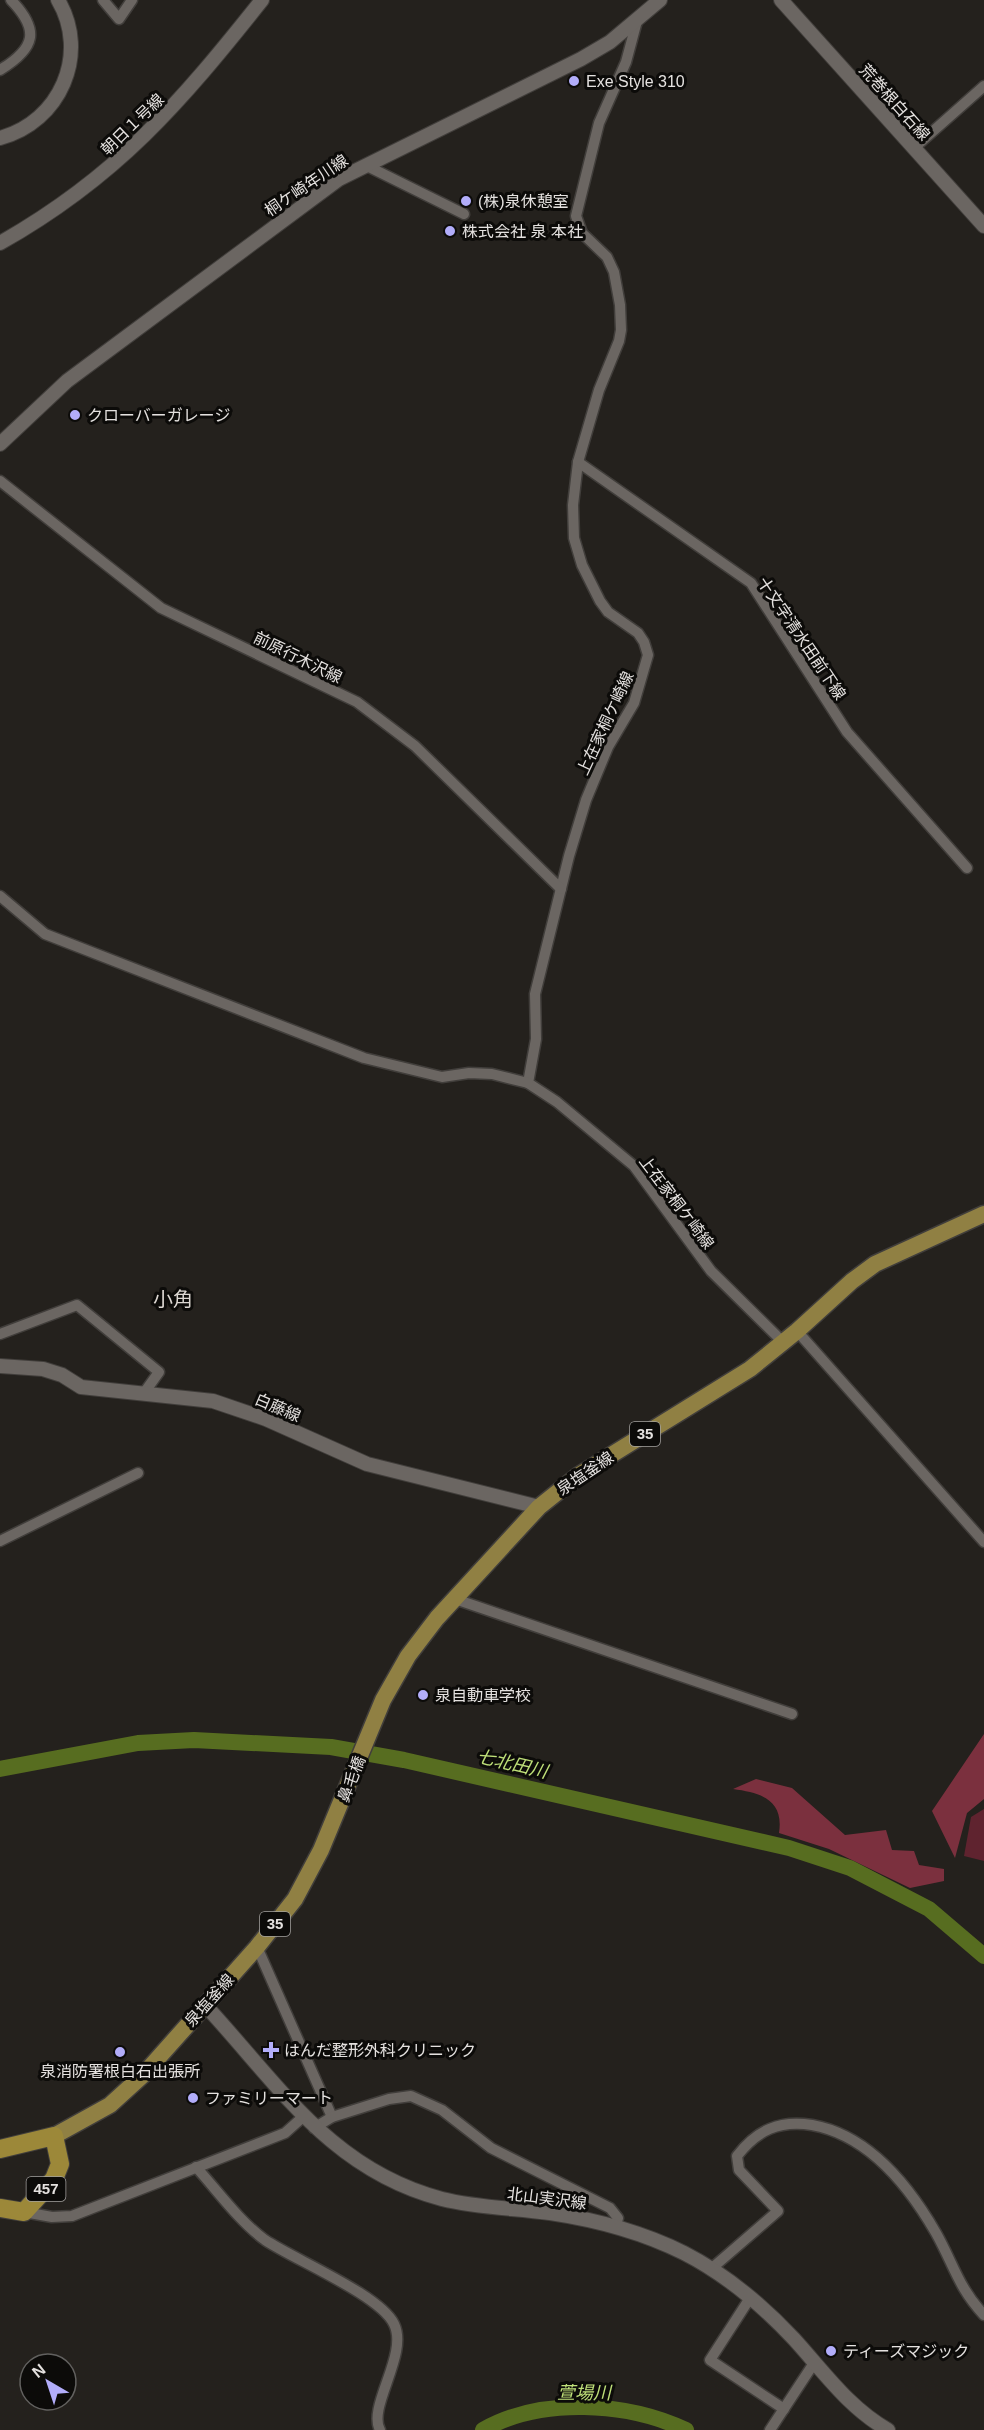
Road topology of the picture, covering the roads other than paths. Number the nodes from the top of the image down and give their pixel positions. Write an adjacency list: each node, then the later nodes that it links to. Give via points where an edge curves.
1 (10, 0): 9 (street, via 28,19 30,37 26,47)
2 (58, 0): 11 (street, via 69,26 72,50 61,93 36,121)
3 (103, 0): 4 (street, via 119,19)
4 (132, 0)
5 (262, 0): 16 (street, 朝日１号線, via 199,79 149,133 89,186)
6 (781, 0): 12 (street, 荒巻根白石線)
7 (656, 1): 8 (street, 桐ケ崎年川線)
8 (637, 21): 13 (street, 桐ケ崎年川線, via 581,59); 18 (street, 上在家桐ケ崎線, via 626,62 599,123 576,216 582,233 607,257 614,272 621,330)
9 (2, 66)
10 (984, 86): 12 (street)
11 (0, 138)
12 (914, 148): 15 (street, 荒巻根白石線)
13 (365, 165): 14 (street); 17 (street, 桐ケ崎年川線, via 310,199 68,381)
14 (464, 214)
15 (984, 226)
16 (0, 243)
17 (0, 444)
18 (578, 462): 20 (street, 十文字清水田前下線, via 751,583 847,732); 21 (street, 上在家桐ケ崎線, via 574,538 582,565 608,612 638,633 648,655 634,703 608,747 586,800)
19 (0, 482): 21 (street, 前原行木沢線, via 161,608 357,702 415,746)
20 (967, 868)
21 (561, 889): 23 (street, 上在家桐ケ崎線, via 535,994 536,1039)
22 (0, 896): 23 (street, via 45,934 364,1058 441,1077 492,1074)
23 (528, 1083): 26 (street, 上在家桐ケ崎線, via 634,1166 711,1271)
24 (984, 1214): 26 (main road, 泉塩釜線 / 35, via 875,1264)
25 (0, 1334): 28 (street, via 78,1305 159,1372)
26 (791, 1337): 30 (main road, 泉塩釜線 / 35, via 741,1375 579,1475); 32 (street, 上在家桐ケ崎線)
27 (0, 1365): 28 (street, 白藤線, via 44,1369 81,1387)
28 (144, 1393): 30 (street, 白藤線, via 228,1405 367,1464)
29 (138, 1473): 31 (street)
30 (539, 1507): 33 (main road, 泉塩釜線 / 35)
31 (0, 1541)
32 (984, 1542)
33 (454, 1599): 34 (street); 35 (main road, 泉塩釜線 / 35, via 408,1656)
34 (792, 1714)
35 (372, 1726): 36 (main road, 鼻毛橋 / 35)
36 (329, 1831): 37 (main road, 泉塩釜線 / 35, via 304,1884)
37 (257, 1947): 38 (main road, 泉塩釜線 / 35); 40 (street)
38 (205, 2005): 39 (street, 北山実沢線); 42 (main road, 泉塩釜線 / 35, via 128,2090 90,2118)
39 (304, 2116): 41 (street, 北山実沢線); 44 (street, via 285,2133)
40 (332, 2117): 41 (street); 47 (street, via 411,2096 442,2110 491,2148 610,2208 618,2218)
41 (314, 2128): 47 (street, 北山実沢線, via 365,2167 416,2190 480,2206 549,2213)
42 (54, 2136): 43 (highway); 46 (highway, 457, via 60,2155 57,2173 35,2204)
43 (0, 2149)
44 (196, 2167): 46 (street, via 72,2217); 53 (street, via 264,2239 390,2316 396,2326 396,2353 378,2415)
45 (0, 2208): 46 (highway, 457)
46 (24, 2212)
47 (616, 2226): 48 (street, 北山実沢線, via 684,2253)
48 (711, 2269): 49 (street, 北山実沢線); 50 (street, via 778,2211 739,2170 737,2156 759,2132 776,2125 807,2124 848,2139 894,2172 936,2232 959,2284)
49 (750, 2298): 51 (street, 北山実沢線); 52 (street, via 710,2360)
50 (984, 2316)
51 (814, 2363): 52 (street); 55 (street, 北山実沢線, via 857,2409)
52 (784, 2409): 54 (street)
53 (380, 2430)
54 (770, 2430)
55 (888, 2430)

